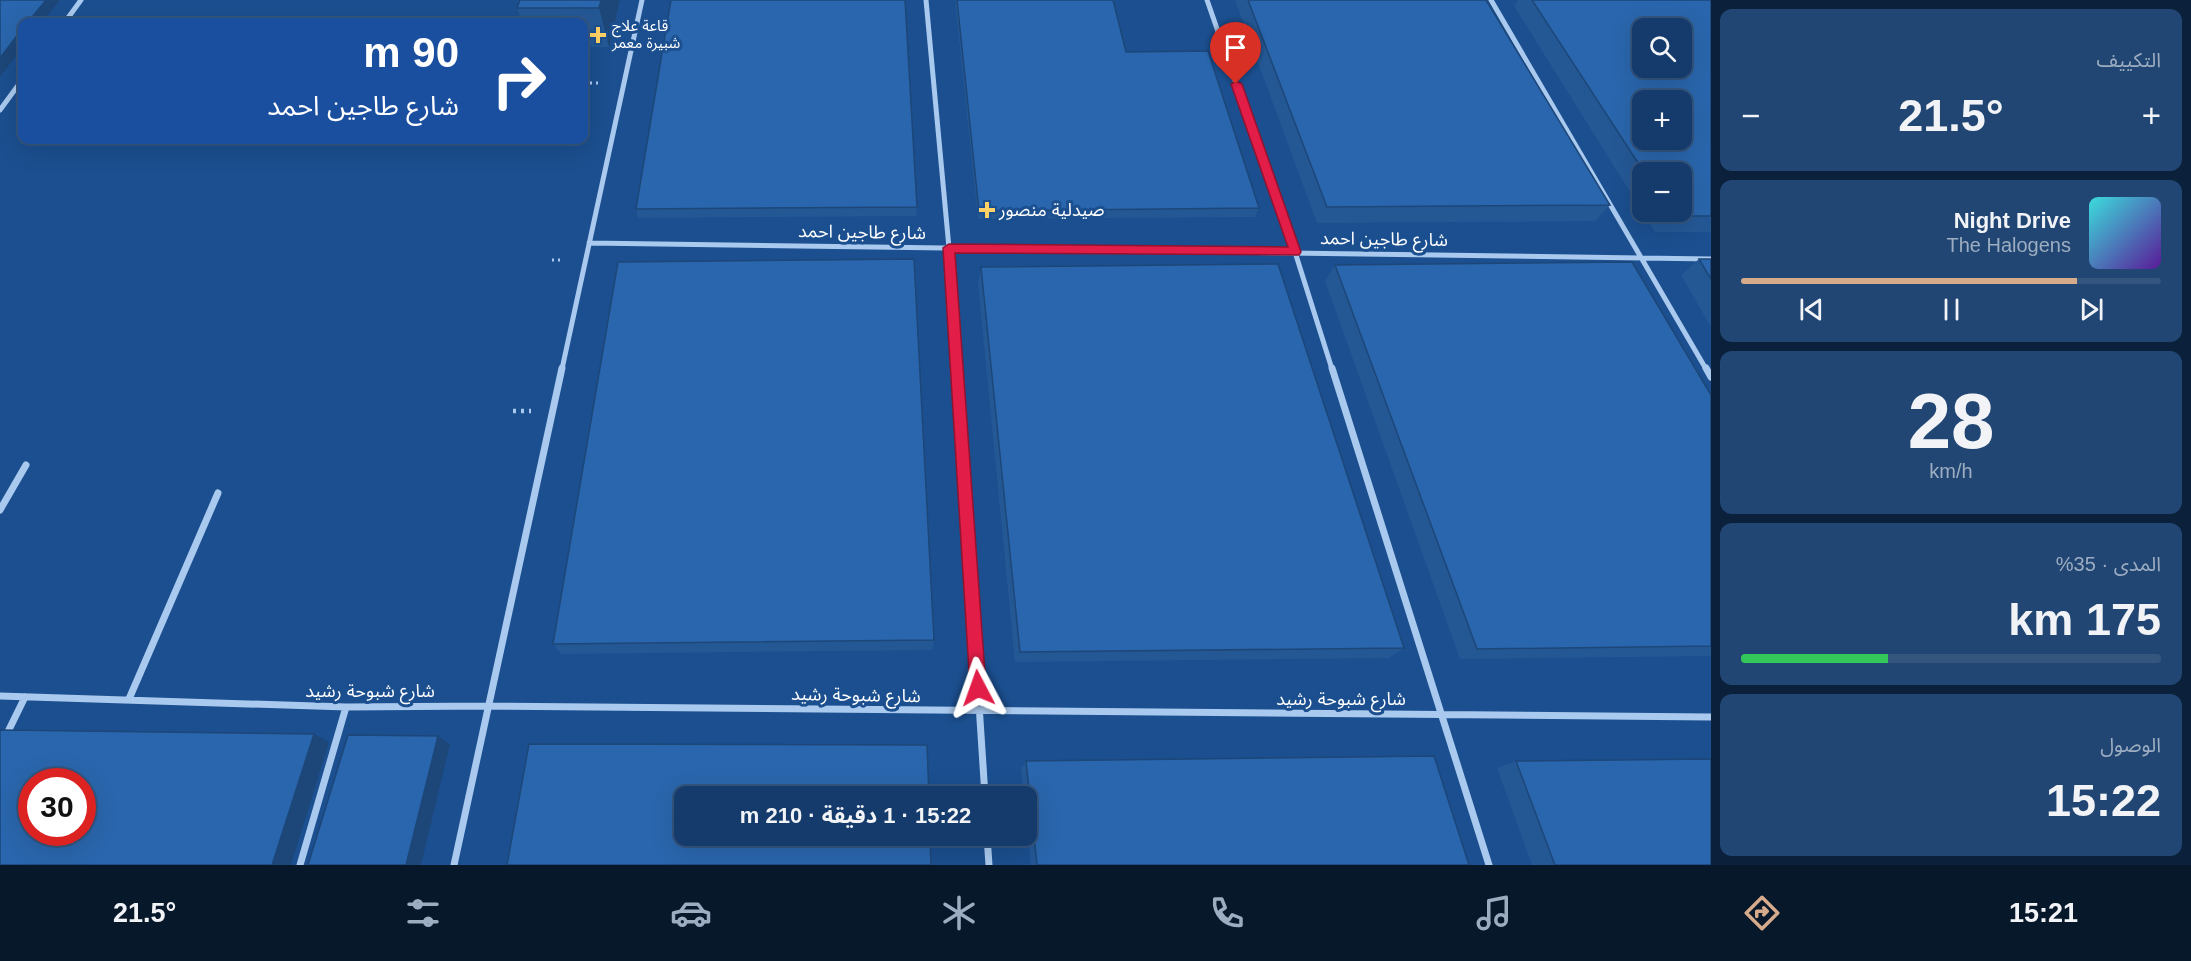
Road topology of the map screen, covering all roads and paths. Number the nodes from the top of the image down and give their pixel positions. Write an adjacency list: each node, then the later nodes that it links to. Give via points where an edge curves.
1 (81, 0): 6 (street)
2 (642, 0): 9 (street)
3 (926, 0): 10 (street)
4 (1207, 0): 11 (street)
5 (1491, 0): 12 (street)
6 (68, 18)
7 (18, 85): 8 (street)
8 (0, 110)
9 (589, 243): 10 (street, شارع طاجين احمد); 21 (street)
10 (949, 248): 11 (street, شارع طاجين احمد); 23 (street)
11 (1295, 252): 12 (street, شارع طاجين احمد); 24 (street)
12 (1642, 259): 13 (street, شارع طاجين احمد); 14 (street)
13 (1711, 259)
14 (1711, 377)
15 (26, 465): 17 (street)
16 (218, 493): 20 (street)
17 (0, 510)
18 (0, 696): 19 (street, شارع شبوحة رشيد)
19 (25, 697): 20 (street, شارع شبوحة رشيد); 26 (street)
20 (129, 699): 22 (street, شارع شبوحة رشيد)
21 (488, 706): 22 (street, شارع شبوحة رشيد); 23 (street, شارع شبوحة رشيد); 30 (street)
22 (346, 707): 29 (street)
23 (979, 712): 24 (street, شارع شبوحة رشيد); 27 (street)
24 (1440, 715): 25 (street, شارع شبوحة رشيد); 32 (street)
25 (1711, 717)
26 (0, 748)
27 (984, 786)
28 (988, 846): 31 (street)
29 (300, 865)
30 (454, 865)
31 (989, 865)
32 (1489, 865)

